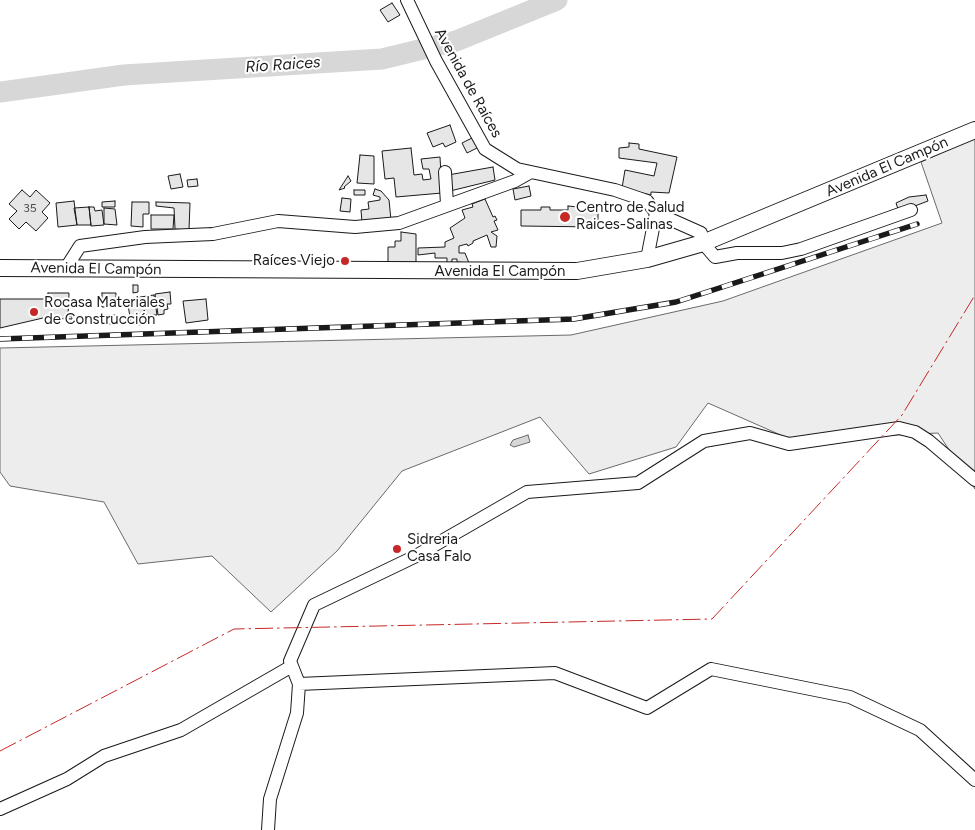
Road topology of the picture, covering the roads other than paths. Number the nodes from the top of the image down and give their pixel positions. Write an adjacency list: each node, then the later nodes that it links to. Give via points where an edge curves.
1 (407, 0): 4 (street, Avenida de Raíces, via 422,35 485,149 517,169)
2 (975, 130): 8 (main road, Avenida El Campón)
3 (444, 172): 5 (street)
4 (531, 172): 5 (street, via 516,181); 7 (street, Avenida de Raíces, via 614,190 647,201)
5 (446, 204): 11 (street, via 399,223 355,227 278,221 213,234 145,237 80,246)
6 (911, 210): 8 (street, Avenida de Raíces, via 782,253 737,253 715,257)
7 (656, 213): 8 (street, Avenida de Raíces, via 700,233); 9 (street)
8 (704, 244): 9 (main road, Avenida El Campón)
9 (647, 259): 11 (main road, Avenida El Campón, via 554,273)
10 (0, 268): 11 (main road, Avenida El Campón)
11 (66, 268)
12 (975, 480): 13 (street, via 929,441 915,432 898,428 788,444 750,433 704,441 638,483 527,492 414,557 314,605 290,661)
13 (292, 666): 14 (street); 16 (street, via 181,730 104,756 67,779)
14 (299, 684): 15 (street, via 555,673 647,708 711,669 850,697 920,730); 17 (street, via 297,713 270,799)
15 (975, 780)
16 (0, 810)
17 (268, 830)

